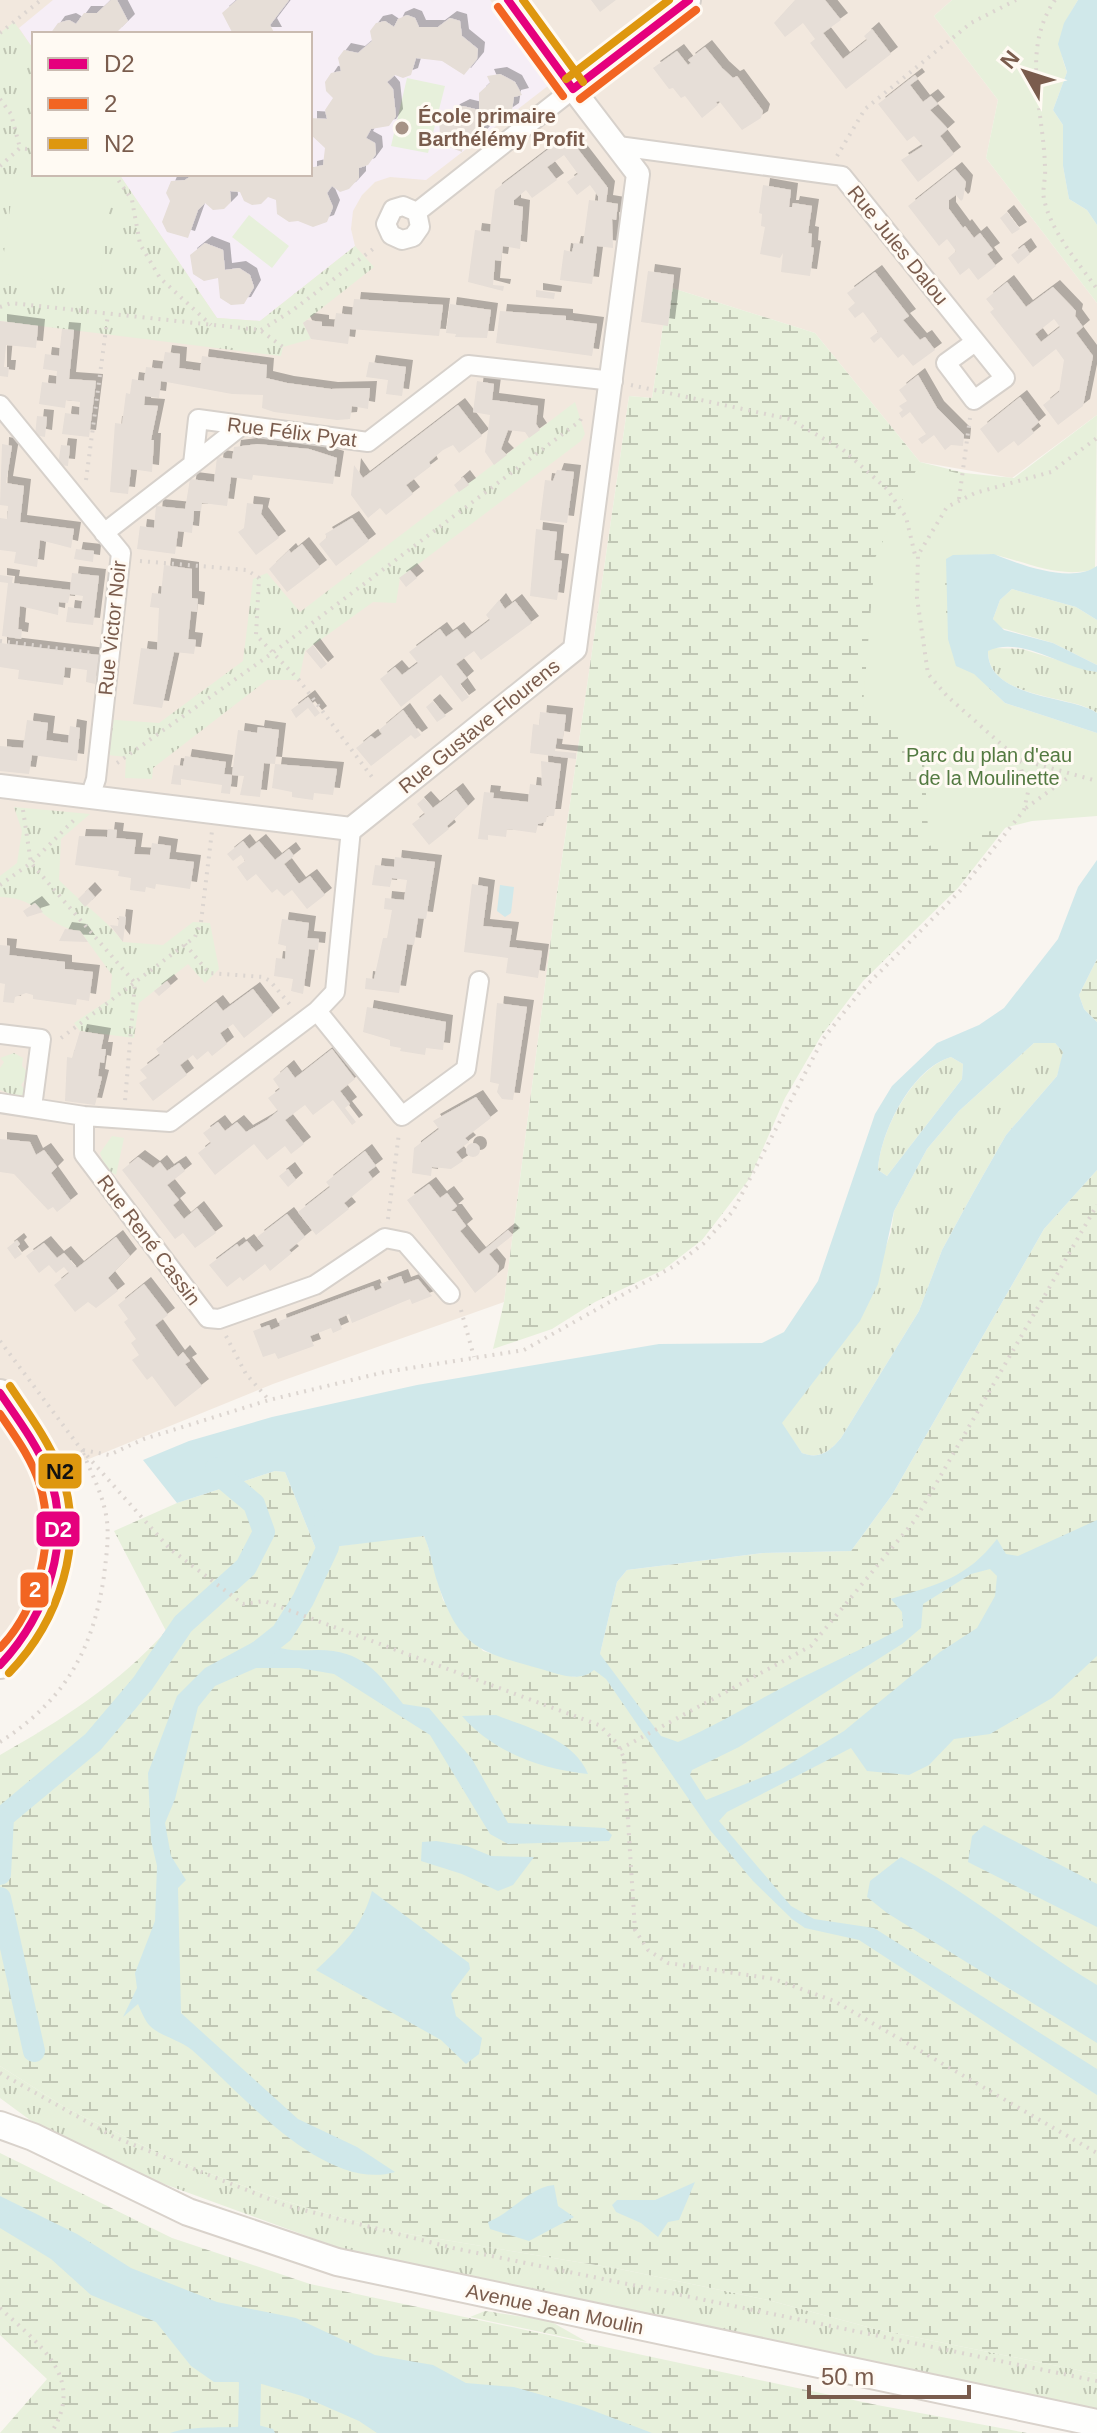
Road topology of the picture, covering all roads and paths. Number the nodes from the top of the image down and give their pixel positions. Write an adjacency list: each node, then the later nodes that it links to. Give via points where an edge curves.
1 (41, 0): 6 (path)
2 (508, 0): 7 (street)
3 (689, 0): 7 (street)
4 (1016, 0): 13 (path, via 971,23 865,109)
5 (1055, 0): 16 (path, via 1035,49 1043,197 1053,223)
6 (0, 33)
7 (573, 89): 9 (street, Rue Gustave Flourens); 15 (street, via 417,212 403,206 393,209 386,224)
8 (0, 99): 10 (path, via 11,114)
9 (618, 146): 13 (street, Rue Jules Dalou); 23 (street, Rue Gustave Flourens, via 638,174)
10 (20, 148): 11 (path); 12 (path)
11 (32, 150)
12 (0, 166)
13 (827, 172): 21 (street, Rue Jules Dalou, via 847,181)
14 (115, 176): 19 (path, via 132,200 140,244 160,278)
15 (391, 235): 20 (path)
16 (1097, 289)
17 (0, 307): 18 (path, via 11,303)
18 (108, 314): 19 (path); 30 (path)
19 (211, 325): 20 (path)
20 (260, 330): 22 (path)
21 (975, 342): 24 (street, via 946,363); 24 (street, Rue Jules Dalou, via 1005,378)
22 (283, 347)
23 (607, 381): 26 (street, Rue Félix Pyat, via 468,365 368,442); 33 (path, via 789,419 842,449 887,489 906,517); 35 (path, via 580,421); 42 (street, Rue Gustave Flourens, via 575,649)
24 (974, 400): 29 (path)
25 (0, 405): 30 (street, Rue Victor Noir)
26 (241, 426): 28 (street); 28 (street, Rue Félix Pyat, via 198,419)
27 (1097, 438): 29 (path, via 1043,476)
28 (193, 464): 31 (street)
29 (959, 499): 33 (path, via 938,518 918,555)
30 (82, 506): 31 (street, Rue Victor Noir)
31 (104, 533): 32 (street, Rue Victor Noir, via 121,553)
32 (120, 560): 35 (path, via 247,570 259,578 256,635); 36 (street, Rue Victor Noir)
33 (918, 568): 37 (path, via 928,674)
34 (0, 641): 36 (path)
35 (271, 654): 41 (path); 42 (path, via 299,680)
36 (109, 655): 41 (street, Rue Victor Noir)
37 (1018, 759): 38 (path); 43 (path, via 1028,792)
38 (1071, 775): 39 (path); 43 (path)
39 (1097, 781)
40 (8, 787): 41 (street); 46 (path, via 29,837)
41 (93, 788): 44 (street); 46 (path, via 80,814)
42 (390, 798): 45 (street, Rue Gustave Flourens)
43 (1024, 810): 64 (path, via 960,891 860,992 823,1039 752,1180 703,1244 545,1341 524,1350)
44 (214, 811): 45 (street); 48 (path, via 201,922)
45 (351, 829): 51 (street, via 335,992)
46 (31, 863): 47 (path); 50 (path)
47 (0, 885)
48 (185, 944): 50 (path); 51 (path, via 209,973 270,981)
49 (479, 981): 57 (street, via 466,1069)
50 (135, 983): 53 (path); 58 (path)
51 (310, 1016): 57 (street); 58 (street, via 170,1122)
52 (0, 1034): 53 (street, via 41,1039)
53 (39, 1052): 55 (street)
54 (0, 1103): 55 (street)
55 (32, 1107): 56 (street)
56 (84, 1116): 58 (street); 62 (street, Rue René Cassin, via 84,1154 208,1318)
57 (402, 1116): 60 (path)
58 (123, 1119)
59 (1097, 1205): 70 (path, via 915,1520 834,1622 811,1646)
60 (385, 1238): 61 (street, via 405,1242); 62 (street, Rue René Cassin, via 315,1285)
61 (450, 1294): 64 (path, via 462,1312)
62 (219, 1319): 66 (path, via 236,1360)
63 (0, 1341): 67 (path)
64 (474, 1357): 66 (path)
65 (0, 1393): 68 (main road, via 30,1436 52,1485 57,1538 43,1599 26,1636)
66 (269, 1400): 67 (path, via 109,1455)
67 (81, 1449): 69 (path, via 107,1519 98,1613 68,1680 22,1728); 70 (path, via 170,1549 243,1604 264,1601 599,1725)
68 (0, 1665)
69 (0, 1742)
70 (620, 1749): 75 (path, via 635,1930 648,1950 668,1963 774,1979 834,2001)
71 (0, 2073): 77 (path, via 114,2137 297,2209 453,2248)
72 (0, 2110): 74 (main road, Avenue Jean Moulin)
73 (0, 2125): 74 (main road, Avenue Jean Moulin)
74 (33, 2137): 78 (main road, Avenue Jean Moulin, via 188,2212 337,2262)
75 (1097, 2153)
76 (0, 2308): 79 (path, via 46,2351 60,2374 66,2395)
77 (1097, 2381)
78 (1097, 2423)
79 (52, 2433)

